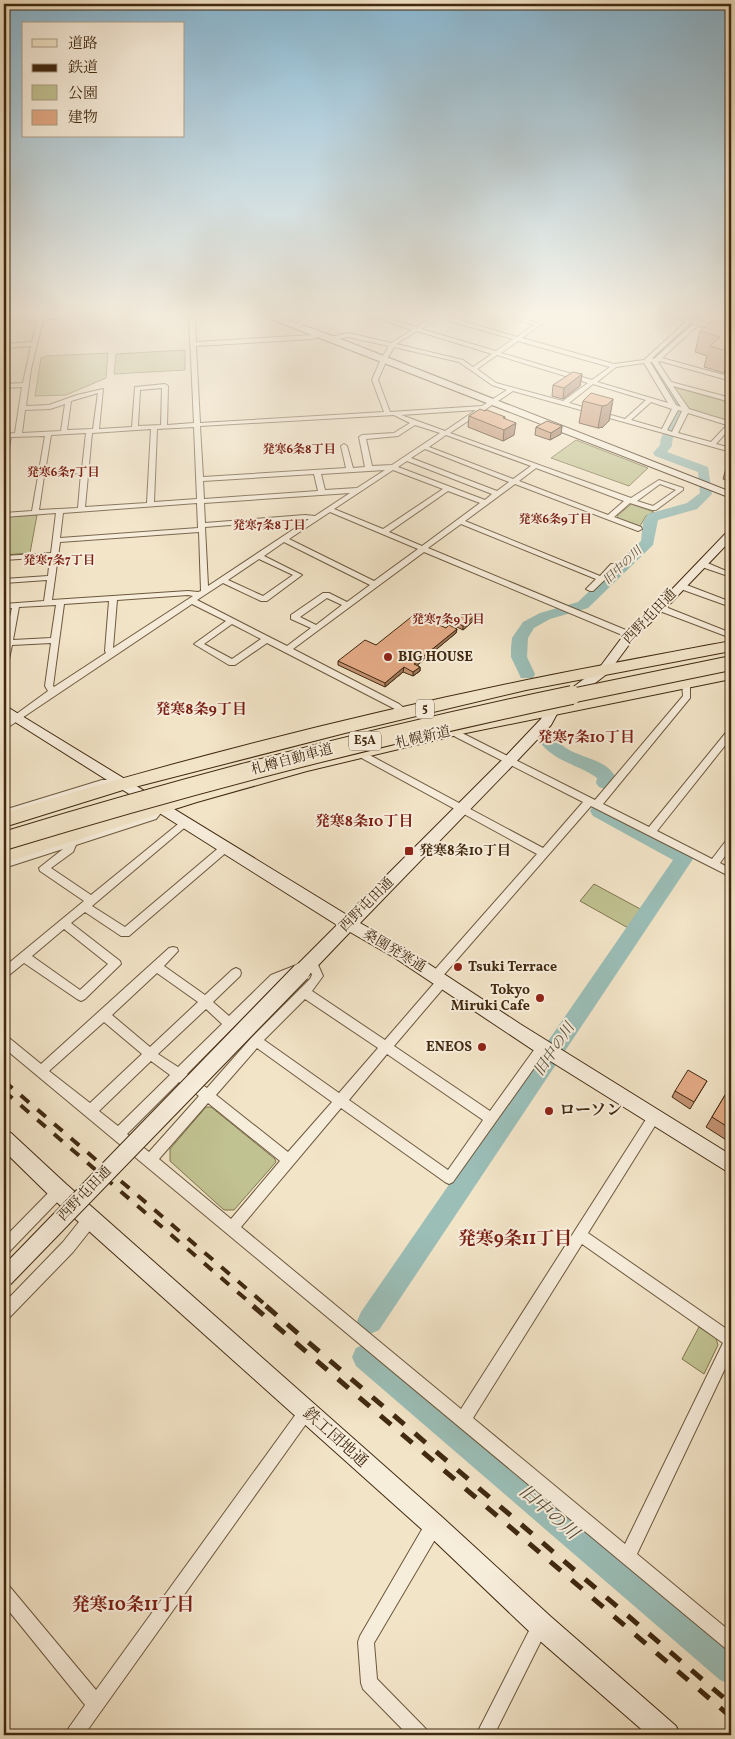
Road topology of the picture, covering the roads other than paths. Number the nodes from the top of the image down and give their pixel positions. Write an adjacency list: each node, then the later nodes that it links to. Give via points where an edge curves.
1 (24, 397): 20 (street)
2 (77, 397): 17 (street)
3 (99, 397): 32 (street)
4 (136, 397): 31 (street)
5 (165, 397): 30 (street)
6 (197, 397): 28 (street)
7 (381, 397): 23 (street)
8 (491, 397): 15 (street)
9 (499, 397): 15 (street)
10 (543, 397): 18 (street)
11 (573, 397): 18 (street)
12 (645, 397): 16 (street)
13 (670, 397): 19 (street)
14 (677, 397): 22 (street)
15 (496, 399): 21 (street); 54 (street)
16 (651, 399): 19 (street); 25 (street)
17 (68, 400): 20 (street, via 50,407); 35 (street)
18 (565, 403): 25 (street)
19 (675, 407): 22 (street); 34 (street)
20 (22, 408): 38 (street)
21 (483, 408): 24 (street); 33 (street)
22 (684, 410): 27 (street); 34 (street)
23 (387, 413): 24 (street); 28 (street)
24 (395, 413): 26 (street)
25 (627, 420): 34 (street)
26 (415, 422): 33 (street); 46 (street, via 396,435 362,437)
27 (731, 424): 39 (street)
28 (198, 425): 30 (street); 52 (street)
29 (154, 427): 30 (street); 31 (street); 64 (street)
30 (164, 427)
31 (135, 428): 32 (street)
32 (93, 431): 35 (street); 49 (street)
33 (447, 432): 41 (street); 45 (street)
34 (669, 432): 39 (street)
35 (64, 433): 36 (street)
36 (48, 434): 38 (street); 51 (street)
37 (6, 436): 38 (street); 43 (street)
38 (18, 436)
39 (712, 444): 42 (street)
40 (344, 446): 48 (street)
41 (424, 447): 44 (street); 53 (street)
42 (731, 450)
43 (4, 456)
44 (407, 459): 47 (street); 59 (street)
45 (536, 466): 53 (street); 62 (street)
46 (369, 468): 47 (street); 48 (street)
47 (394, 468): 56 (street); 57 (street)
48 (350, 469): 50 (street)
49 (84, 471): 51 (street); 65 (street)
50 (317, 471): 52 (street); 58 (street)
51 (42, 474): 68 (street)
52 (200, 479): 61 (street)
53 (514, 482): 59 (street); 71 (street)
54 (714, 485): 55 (street); 60 (street)
55 (731, 488)
56 (447, 489): 63 (street); 75 (street)
57 (361, 490): 58 (street); 66 (street)
58 (322, 492): 61 (street)
59 (498, 494): 63 (street)
60 (731, 495)
61 (201, 500): 64 (street); 73 (street)
62 (630, 500): 62 (street, via 659,482 681,489 654,509); 71 (street)
63 (486, 503): 72 (street)
64 (150, 504): 65 (street)
65 (81, 509): 67 (street)
66 (330, 510): 70 (street); 75 (street)
67 (60, 511): 68 (street); 77 (street)
68 (35, 512): 69 (street)
69 (4, 515)
70 (318, 518): 73 (street); 78 (street)
71 (609, 518): 74 (street)
72 (461, 522): 79 (street); 87 (street)
73 (203, 527): 77 (street); 93 (street)
74 (638, 529)
75 (384, 532): 79 (street)
76 (731, 534): 83 (street, 西野屯田通)
77 (56, 540): 80 (street)
78 (285, 540): 81 (street); 90 (street)
79 (424, 548): 90 (street); 105 (street)
80 (54, 555): 82 (street); 86 (street)
81 (259, 556): 88 (street); 88 (street, via 298,576 264,599)
82 (4, 558)
83 (702, 564): 85 (street); 91 (street, 西野屯田通)
84 (614, 566): 87 (street)
85 (731, 574)
86 (50, 578): 89 (street); 96 (street)
87 (601, 579): 92 (street)
88 (223, 580): 93 (street)
89 (4, 581)
90 (376, 585): 99 (street)
91 (681, 586): 100 (street); 102 (street, 西野屯田通)
92 (590, 589)
93 (203, 593): 94 (street); 95 (street)
94 (113, 598): 97 (street); 112 (street, via 109,651)
95 (192, 600): 103 (street); 112 (street)
96 (48, 602): 97 (street); 98 (street)
97 (60, 602): 108 (street)
98 (16, 605): 101 (street); 109 (street)
99 (348, 605): 104 (street); 104 (street, via 326,595 294,617)
100 (731, 605)
101 (4, 606)
102 (660, 608): 105 (street, 西野屯田通); 106 (street)
103 (232, 621): 107 (street); 107 (street, via 198,644 232,663)
104 (316, 628): 111 (street)
105 (630, 635): 116 (street, 西野屯田通)
106 (731, 636)
107 (267, 639): 111 (street)
108 (55, 640): 109 (street); 119 (street, via 49,686)
109 (8, 644): 115 (street)
110 (731, 646): 116 (highway, 札幌新道 / 5)
111 (288, 649): 122 (street)
112 (113, 653): 119 (street)
113 (731, 655): 136 (highway, 札樽自動車道 / E5A, via 382,726 163,784)
114 (731, 663): 138 (highway, 札樽自動車道 / E5A, bridge, via 386,735 156,796)
115 (4, 664)
116 (604, 670): 121 (street, 西野屯田通); 122 (highway, 札幌新道 / 5)
117 (731, 674): 118 (highway, 札幌新道 / 5)
118 (686, 683): 121 (highway, 札幌新道 / 5); 130 (street, via 687,696)
119 (54, 692): 123 (street)
120 (4, 709): 123 (street, 桑園発寒通)
121 (553, 709): 125 (highway, 札幌新道 / 5); 128 (street, 西野屯田通, via 546,722)
122 (406, 713): 129 (highway, 札幌新道 / 5)
123 (17, 717): 124 (street); 129 (street, 桑園発寒通)
124 (4, 727)
125 (451, 731): 127 (highway, 札幌新道 / 5); 128 (street)
126 (731, 732): 137 (street)
127 (358, 753): 131 (highway, 札幌新道 / 5); 132 (street)
128 (510, 761): 130 (street); 132 (street, 西野屯田通)
129 (120, 784): 131 (street, 桑園発寒通); 133 (street, via 102,783); 134 (highway, 札幌新道 / 5)
130 (593, 802): 137 (street); 142 (street)
131 (161, 806): 135 (street, 桑園発寒通); 140 (street, via 153,816); 143 (highway, 札幌新道 / 5)
132 (462, 808): 142 (street); 149 (street, 西野屯田通)
133 (4, 813)
134 (4, 820)
135 (186, 822): 141 (street, 桑園発寒通); 147 (street)
136 (4, 831)
137 (652, 831): 145 (street)
138 (4, 841)
139 (731, 841): 145 (street)
140 (72, 842): 144 (street); 147 (street, via 70,848 44,868)
141 (224, 848): 147 (street, via 125,933); 149 (street, 桑園発寒通)
142 (543, 852): 156 (street)
143 (4, 856)
144 (4, 864)
145 (714, 864): 146 (street)
146 (731, 873)
147 (88, 903): 148 (street)
148 (64, 923): 151 (street); 151 (street, via 116,964 80,996)
149 (348, 924): 152 (street, 西野屯田通); 156 (street, 桑園発寒通)
150 (173, 952): 153 (street)
151 (24, 956): 154 (street)
152 (306, 966): 157 (street, via 318,976); 160 (street, via 275,978); 183 (street, 西野屯田通, bridge)
153 (157, 967): 158 (street); 159 (street)
154 (4, 973)
155 (236, 973): 158 (street)
156 (439, 979): 163 (street); 164 (street, 桑園発寒通)
157 (304, 992): 162 (street); 163 (street)
158 (205, 1001): 160 (street); 165 (street)
159 (104, 1015): 165 (street); 166 (street)
160 (229, 1023): 167 (street)
161 (4, 1041): 166 (street)
162 (256, 1042): 168 (street); 169 (street)
163 (387, 1047): 169 (street); 172 (street)
164 (550, 1051): 171 (street, 桑園発寒通); 172 (street)
165 (151, 1055): 167 (street); 170 (street)
166 (41, 1071): 170 (street)
167 (177, 1075): 168 (street); 173 (street)
168 (207, 1095): 175 (street); 176 (street)
169 (340, 1101): 172 (street, via 449,1178); 176 (street)
170 (90, 1111): 173 (street)
171 (654, 1117): 177 (street, 桑園発寒通); 181 (street)
172 (492, 1119)
173 (118, 1134): 175 (street)
174 (4, 1139): 178 (street, 鉄工団地通)
175 (150, 1160): 180 (street)
176 (289, 1160): 180 (street)
177 (731, 1166)
178 (59, 1191): 179 (street, 鉄工団地通); 182 (street)
179 (90, 1218): 184 (street, via 68,1247); 186 (street, 鉄工団地通)
180 (231, 1228): 187 (street)
181 (578, 1234): 185 (street); 187 (street)
182 (4, 1247)
183 (4, 1278)
184 (4, 1313)
185 (731, 1340): 189 (street)
186 (306, 1412): 188 (street, 鉄工団地通); 193 (street)
187 (463, 1420): 189 (street)
188 (434, 1525): 191 (street, 鉄工団地通); 195 (street, via 366,1642 369,1683)
189 (628, 1556): 192 (street)
190 (4, 1592): 193 (street)
191 (541, 1625): 196 (street); 197 (street, 鉄工団地通)
192 (730, 1639)
193 (96, 1704): 194 (street)
194 (74, 1735)
195 (420, 1735)
196 (486, 1735)
197 (667, 1735)

